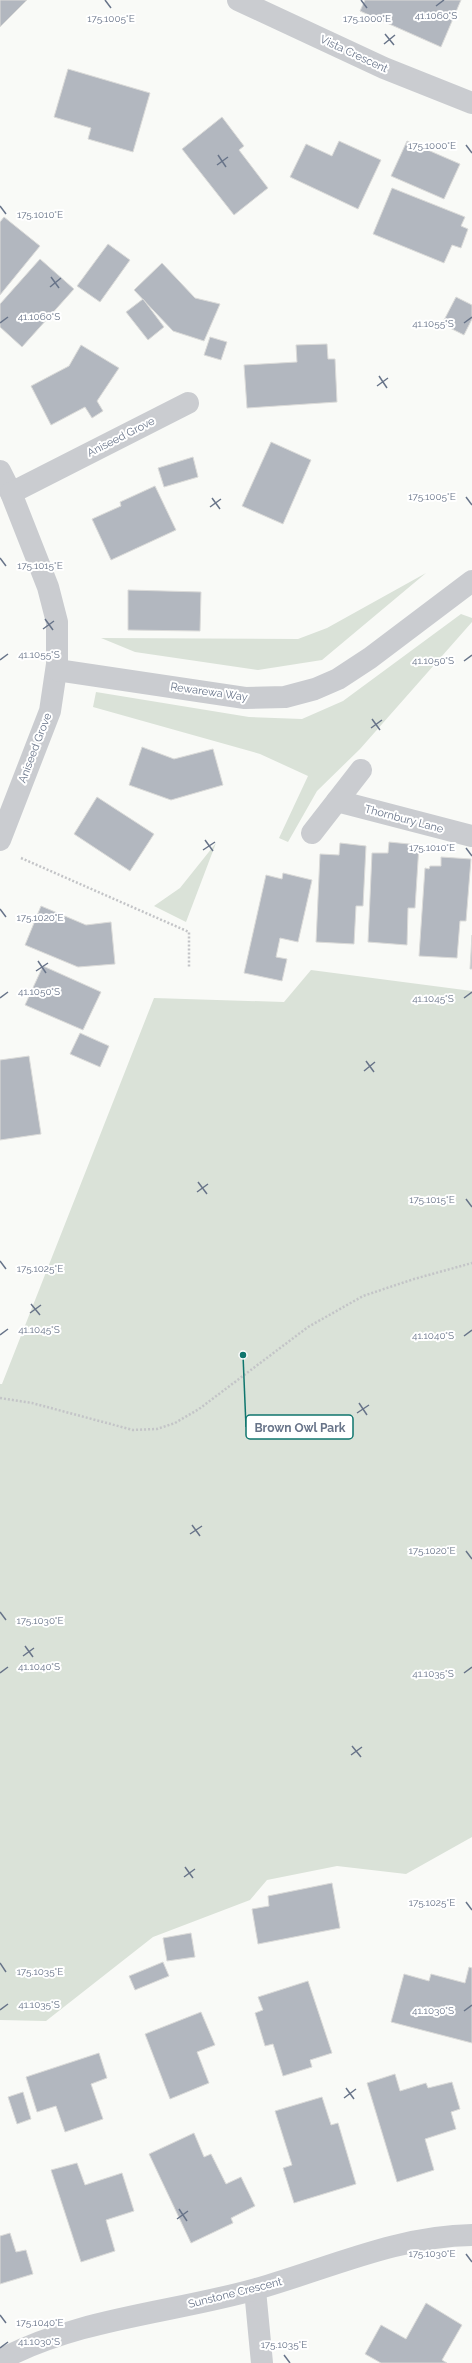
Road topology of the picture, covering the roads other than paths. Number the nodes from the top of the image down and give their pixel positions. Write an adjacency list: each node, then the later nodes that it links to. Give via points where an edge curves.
1 (238, 0): 2 (street, Vista Crescent, via 384,68)
2 (472, 103)
3 (188, 403): 5 (street, Aniseed Grove)
4 (0, 471): 5 (street, Aniseed Grove)
5 (11, 492): 7 (street, Aniseed Grove, via 48,587 57,622)
6 (472, 581): 7 (street, Rewarewa Way, via 354,670 315,689 296,694 266,698 221,696)
7 (57, 670): 12 (street, Aniseed Grove, via 50,711)
8 (361, 770): 9 (street)
9 (337, 801): 10 (street); 11 (street, Thornbury Lane)
10 (312, 833)
11 (472, 836)
12 (0, 840)
13 (472, 2235): 14 (street, Sunstone Crescent, via 448,2235 404,2242)
14 (255, 2290): 15 (street, Sunstone Crescent, via 66,2332 28,2345); 16 (street)
15 (0, 2360)
16 (262, 2363)

